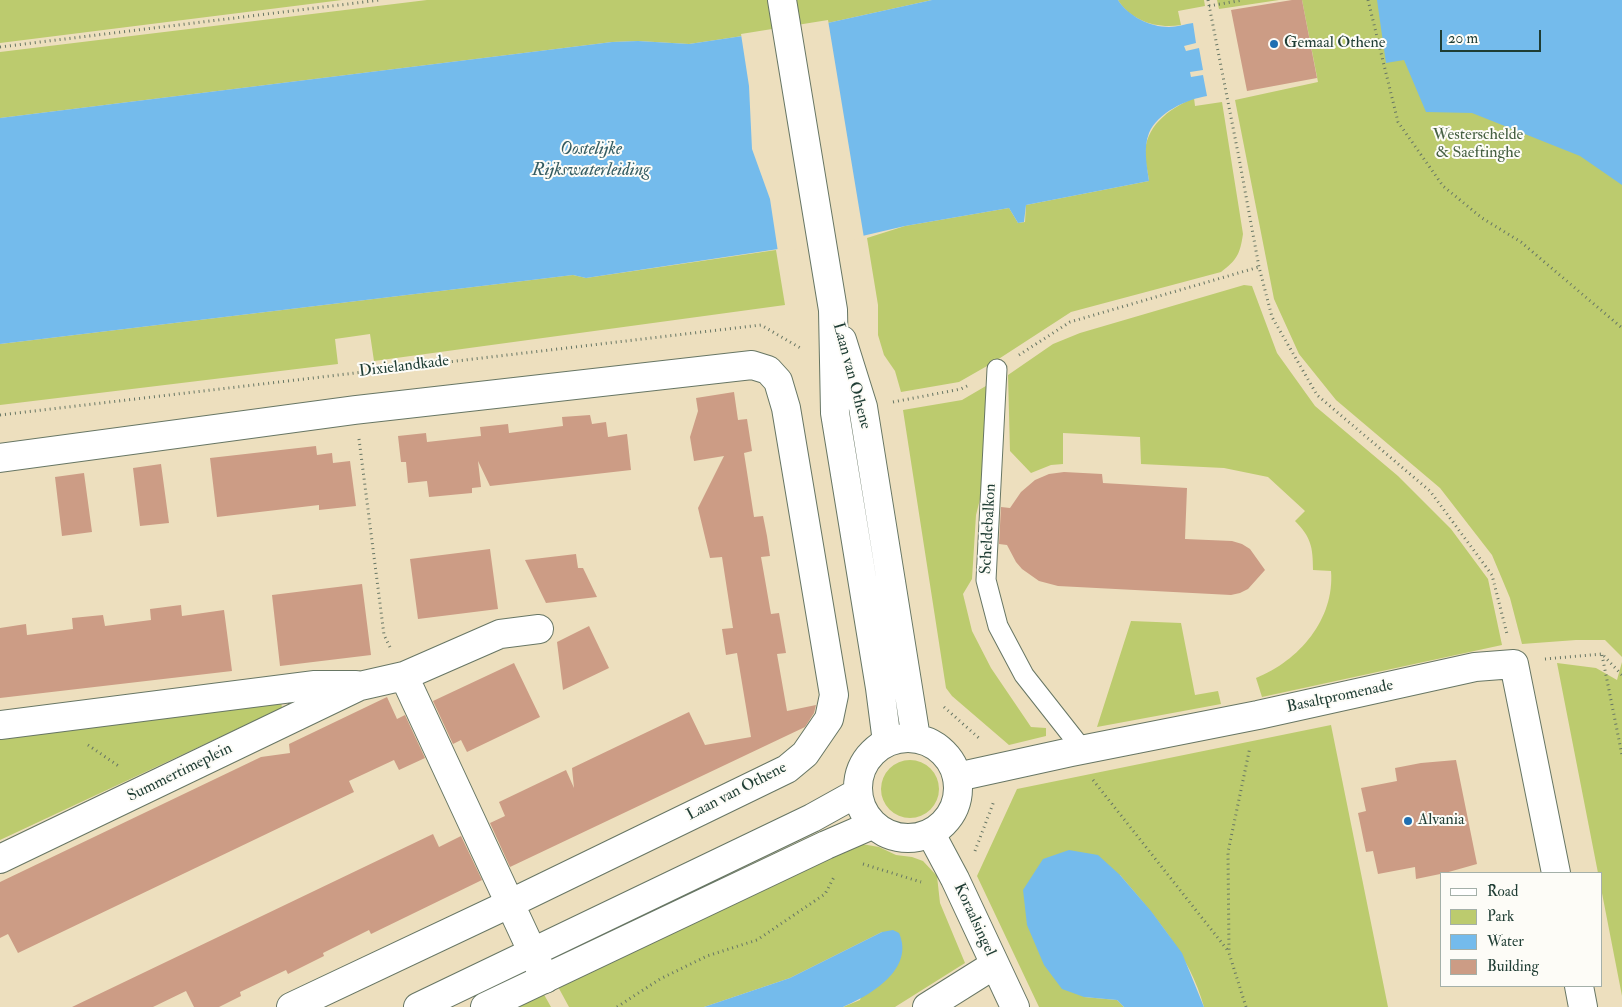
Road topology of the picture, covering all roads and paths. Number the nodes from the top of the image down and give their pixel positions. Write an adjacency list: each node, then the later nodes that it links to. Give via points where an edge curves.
1 (380, 0): 7 (path)
2 (782, 0): 9 (street, Laan van Othene)
3 (1208, 0): 6 (path)
4 (1243, 0): 6 (path)
5 (1368, 0): 10 (path, via 1398,122 1443,186 1482,218 1521,242)
6 (1209, 6): 8 (path)
7 (0, 47)
8 (1259, 267): 12 (path, via 1070,322); 19 (path, via 1272,317 1317,395 1430,491 1492,575)
9 (833, 310): 26 (street, Laan van Othene, via 863,407); 27 (street, Laan van Othene, via 835,413)
10 (1622, 328)
11 (802, 349): 15 (path, Dixielandkade, via 761,325)
12 (997, 370): 13 (path, via 962,389); 29 (lane, Scheldebalkon, via 986,580 998,626 1024,675)
13 (885, 403)
14 (355, 410): 16 (street); 21 (path, via 384,635); 42 (street, Laan van Othene, via 752,364 768,370 778,381 786,408 833,683 829,719 805,754 787,769)
15 (0, 415)
16 (0, 458)
17 (539, 629): 21 (street, Summertimeplein, via 500,634)
18 (1602, 654): 19 (path); 20 (path); 30 (path)
19 (1514, 664): 24 (street, Basaltpromenade, via 1475,667); 40 (street)
20 (1622, 675)
21 (404, 676): 22 (street, Summertimeplein); 42 (street)
22 (360, 686): 25 (street, Summertimeplein, via 315,685); 33 (street, Summertimeplein)
23 (943, 707): 31 (path, via 1000,755)
24 (1258, 715): 29 (street, Basaltpromenade); 44 (path, via 1228,852)
25 (0, 724)
26 (916, 738): 27 (street); 32 (street, via 938,748)
27 (887, 742): 34 (street, via 870,754 859,773)
28 (87, 745): 33 (path)
29 (1077, 751): 31 (street, Basaltpromenade); 44 (path)
30 (1622, 755)
31 (1008, 767): 32 (street, Basaltpromenade); 41 (path, via 966,871)
32 (957, 777): 36 (street, via 954,810)
33 (150, 787): 37 (street, Summertimeplein)
34 (857, 793): 35 (street, via 862,810); 43 (street, via 812,818)
35 (872, 825): 36 (street, via 890,836 911,840); 46 (street)
36 (931, 834): 41 (street, Koraalsingel)
37 (0, 860)
38 (858, 863): 41 (path, via 916,881 941,885)
39 (838, 868): 51 (path, via 825,894 757,940 699,960 660,979)
40 (1556, 872)
41 (955, 879): 45 (street, Koraalsingel)
42 (509, 904): 43 (street); 48 (street, Laan van Othene)
43 (532, 953): 46 (street); 49 (street)
44 (1229, 953): 54 (path)
45 (994, 965): 52 (street); 53 (street, Koraalsingel)
46 (545, 979): 50 (street)
47 (1578, 987): 55 (street)
48 (291, 1007)
49 (418, 1007)
50 (485, 1007)
51 (618, 1007)
52 (927, 1007)
53 (1015, 1007)
54 (1246, 1007)
55 (1583, 1007)

